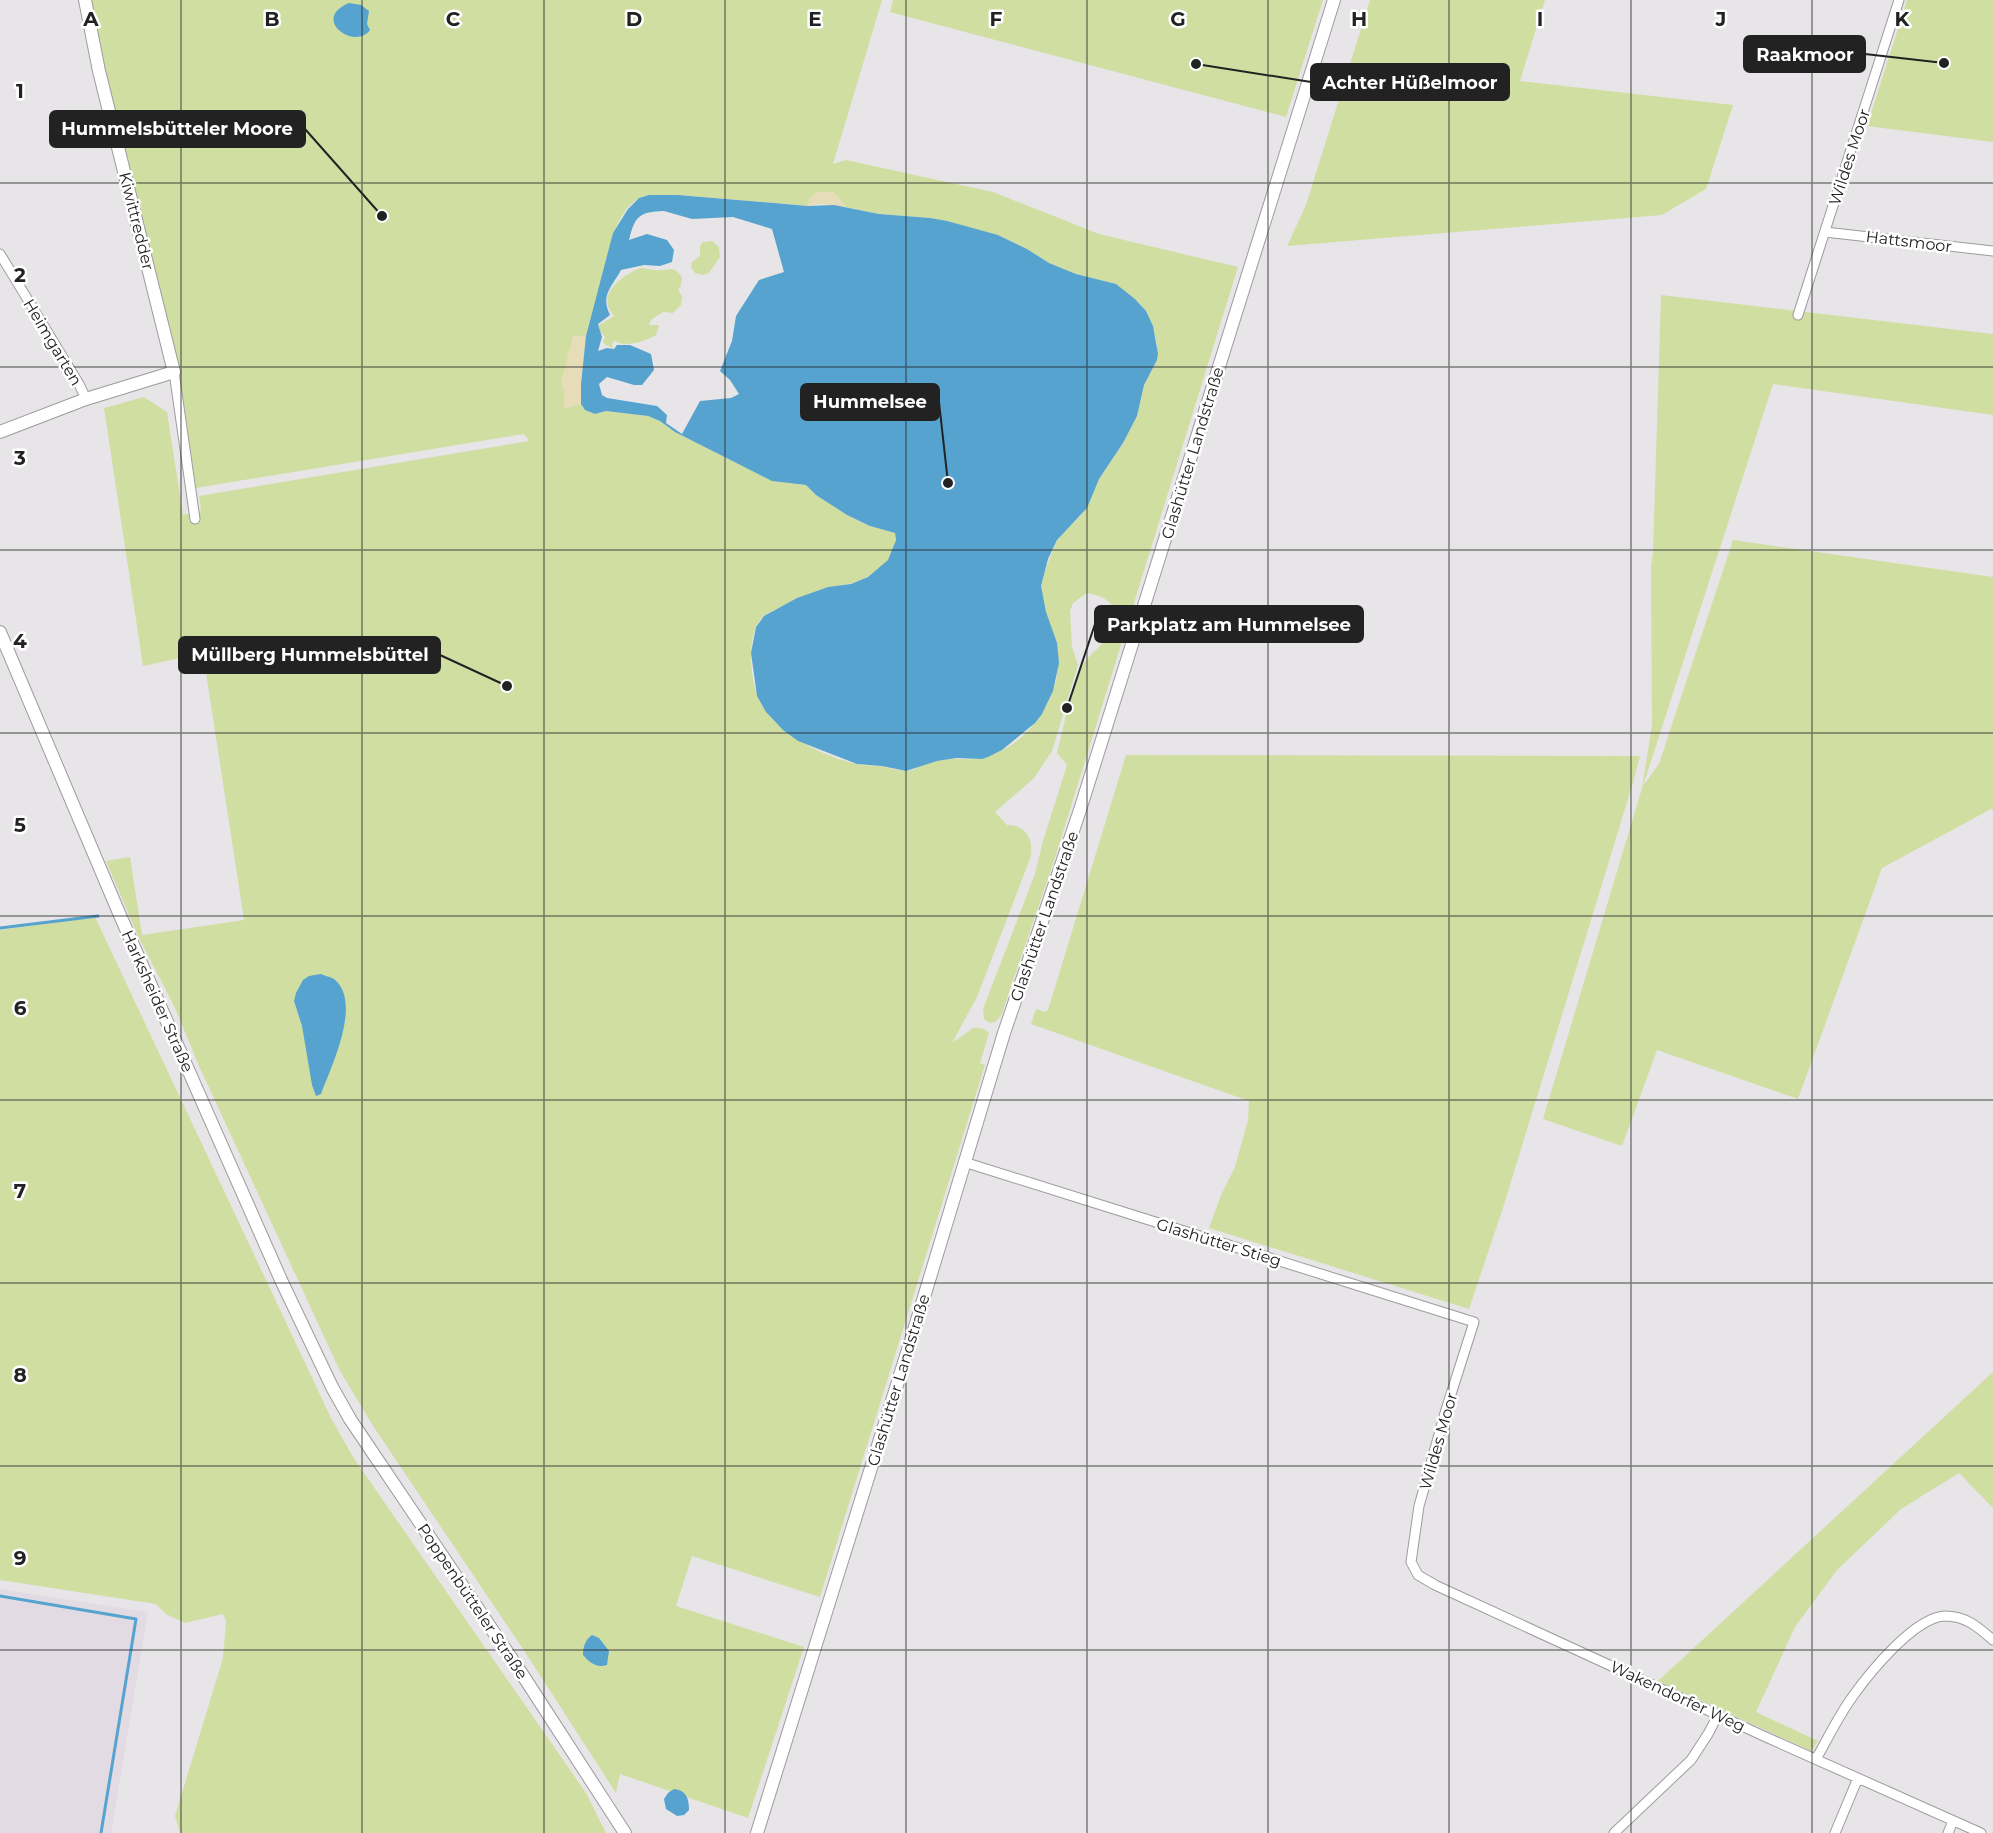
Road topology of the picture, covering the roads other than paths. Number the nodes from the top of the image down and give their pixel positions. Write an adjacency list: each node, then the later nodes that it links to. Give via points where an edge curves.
1 (85, 0): 8 (street, Kiwittredder)
2 (1334, 0): 13 (street, Glashütter Landstraße, via 1080,810)
3 (1899, 0): 4 (street, Wildes Moor)
4 (1825, 232): 5 (street, Hattsmoor); 7 (street, Wildes Moor)
5 (1993, 251)
6 (0, 254): 9 (street, Heimgarten)
7 (1798, 315)
8 (174, 372): 9 (street); 11 (street, Kiwittredder)
9 (86, 399): 10 (street)
10 (0, 432)
11 (195, 519)
12 (0, 632): 15 (street, Harksheider Straße, via 119,913)
13 (964, 1162): 14 (street, Glashütter Stieg); 23 (street, Glashütter Landstraße)
14 (1474, 1322): 16 (street, Wildes Moor, via 1419,1506)
15 (323, 1367): 22 (street, Poppenbütteler Straße, via 350,1419)
16 (1411, 1562): 18 (street, Wakendorfer Weg, via 1419,1575 1436,1585)
17 (1993, 1640): 19 (street, via 1972,1622 1957,1617 1929,1619 1893,1650 1853,1696)
18 (1718, 1715): 19 (street, Wakendorfer Weg); 24 (street, via 1690,1760)
19 (1816, 1759): 20 (street, Wakendorfer Weg)
20 (1858, 1778): 21 (street, Wakendorfer Weg); 25 (street)
21 (1953, 1821): 26 (street); 27 (street, Wakendorfer Weg)
22 (625, 1833)
23 (757, 1833)
24 (1614, 1833)
25 (1835, 1833)
26 (1948, 1833)
27 (1981, 1833)

